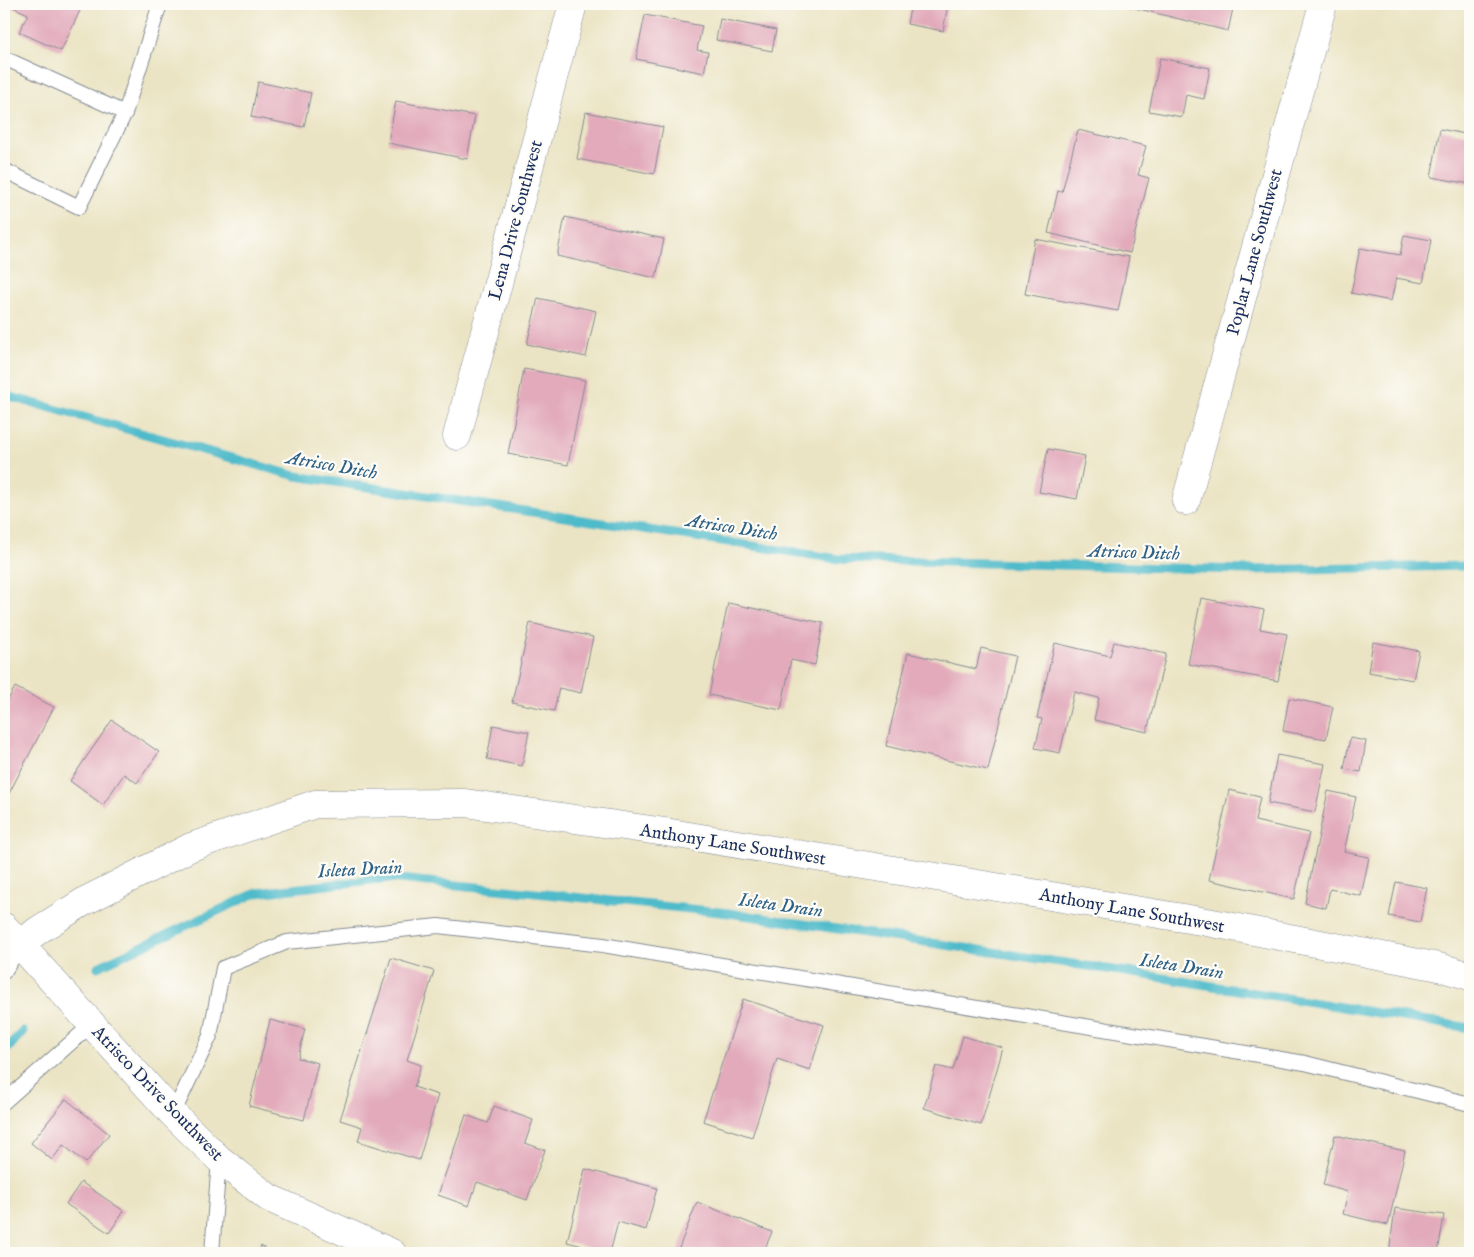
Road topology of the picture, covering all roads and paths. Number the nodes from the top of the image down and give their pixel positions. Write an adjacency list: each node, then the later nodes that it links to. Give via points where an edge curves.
1 (160, 4): 5 (lane)
2 (574, 4): 7 (street, Lena Drive Southwest)
3 (1323, 4): 8 (street, Poplar Lane Southwest)
4 (4, 58): 5 (lane)
5 (125, 113): 6 (lane, via 79,207)
6 (4, 170)
7 (457, 436)
8 (1186, 501)
9 (12, 936): 10 (lane); 11 (street, Anthony Lane Southwest, via 37,931 85,901 191,847 315,804 465,803 1207,922 1439,966); 12 (street, Atrisco Drive Southwest)
10 (4, 972)
11 (1470, 976)
12 (92, 1024): 13 (lane); 15 (street, Atrisco Drive Southwest)
13 (4, 1102)
14 (1470, 1104): 15 (lane, via 1295,1061 603,945 438,926 287,942 223,968 210,1036)
15 (174, 1114): 16 (street, Atrisco Drive Southwest)
16 (219, 1159): 17 (lane); 18 (street, Atrisco Drive Southwest, via 269,1198)
17 (212, 1253)
18 (392, 1253)

